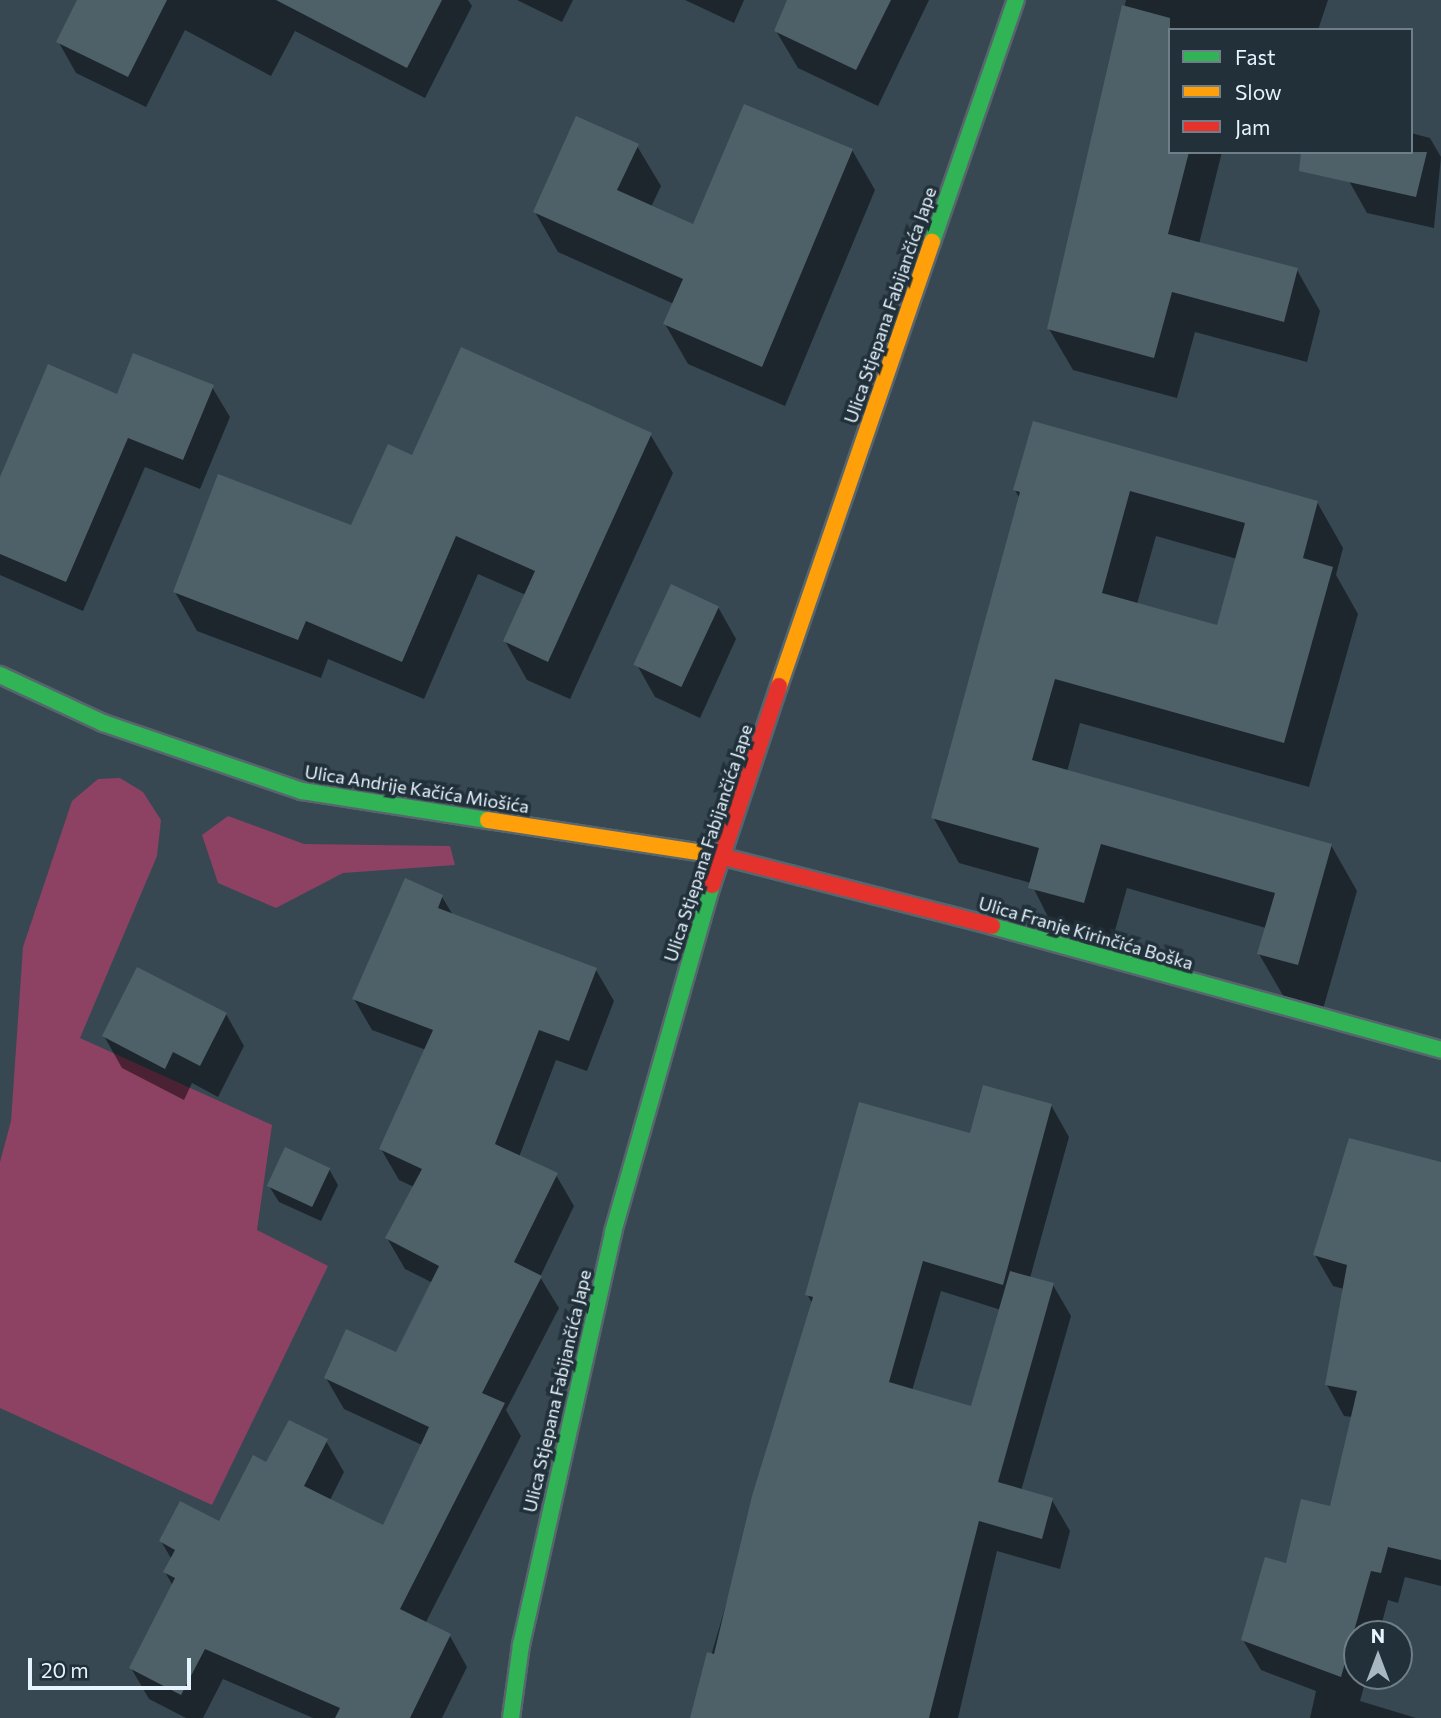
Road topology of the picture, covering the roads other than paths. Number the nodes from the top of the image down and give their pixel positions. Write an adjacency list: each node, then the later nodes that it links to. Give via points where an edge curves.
1 (1016, 0): 3 (main road, Ulica Stjepana Fabijančića Jape)
2 (0, 675): 3 (main road, Ulica Andrije Kačića Miošića, via 103,723 302,791)
3 (721, 855): 4 (main road, Ulica Franje Kirinčića Boška); 5 (main road, Ulica Stjepana Fabijančića Jape, via 613,1232 521,1645)
4 (1441, 1050)
5 (511, 1718)

